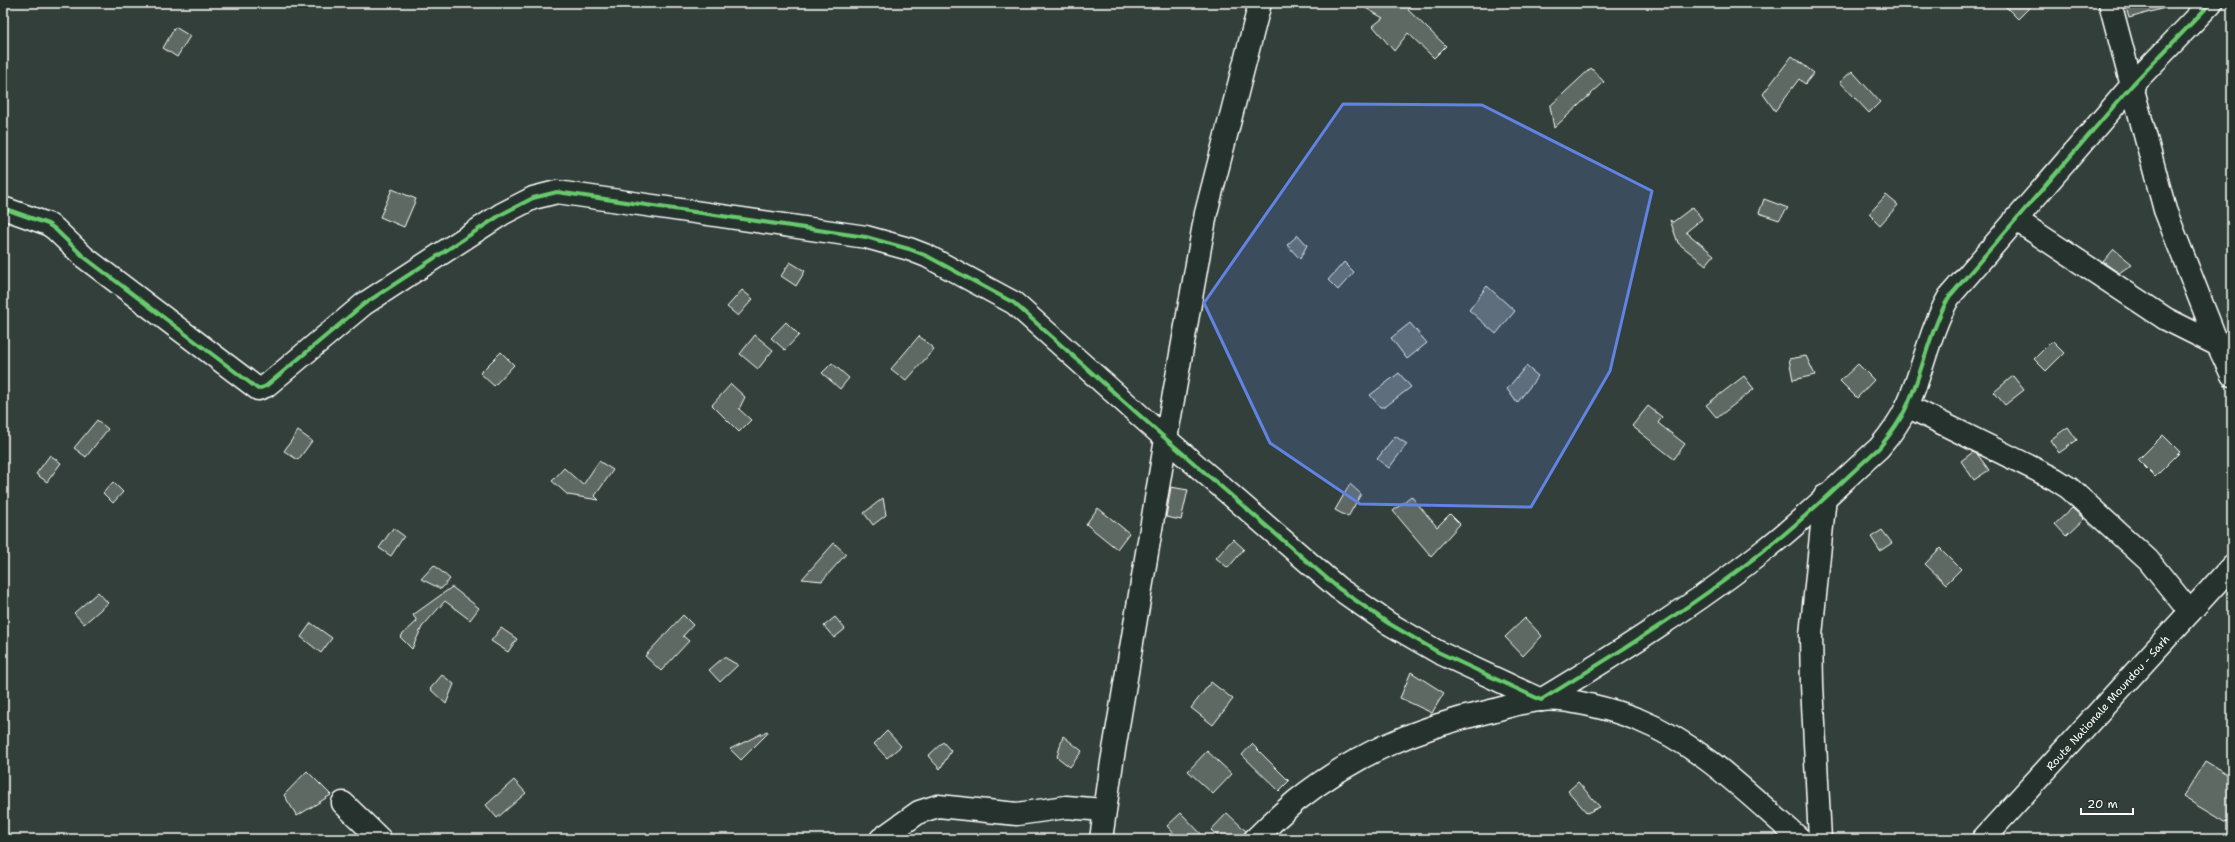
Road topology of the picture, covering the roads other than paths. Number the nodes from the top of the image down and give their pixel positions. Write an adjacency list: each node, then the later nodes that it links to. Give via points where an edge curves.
1 (1260, 3): 10 (main road, via 1206,213)
2 (2110, 3): 4 (main road)
3 (2211, 3): 4 (main road)
4 (2133, 84): 6 (main road); 7 (main road, via 2165,210)
5 (3, 208): 10 (main road, via 48,224 84,257 258,389 266,386 364,304 502,214 545,193 557,192 866,237 927,256 1014,304)
6 (2015, 219): 7 (main road, via 2166,319); 9 (main road, via 1949,297 1937,318)
7 (2218, 345): 8 (main road)
8 (2232, 374)
9 (1907, 406): 11 (main road, via 1894,430 1879,448); 13 (main road, via 2055,479 2068,488 2148,560)
10 (1166, 439): 14 (main road, via 1338,588 1388,623 1438,652); 16 (main road)
11 (1825, 496): 14 (main road, via 1767,548 1722,582); 22 (main road, via 1811,635)
12 (2232, 566): 13 (main road, Route Nationale Moundou - Sarh)
13 (2190, 612): 23 (main road, Route Nationale Moundou - Sarh)
14 (1541, 700): 20 (main road, via 1466,716 1406,735 1345,766 1296,801); 21 (main road, via 1584,704 1639,720 1685,744 1722,771)
15 (343, 803): 17 (main road)
16 (1104, 810): 18 (main road, via 1066,807 1017,814 938,806 919,812); 19 (main road)
17 (380, 839)
18 (881, 839)
19 (1101, 839)
20 (1255, 839)
21 (1800, 839)
22 (1820, 839)
23 (1983, 839)

